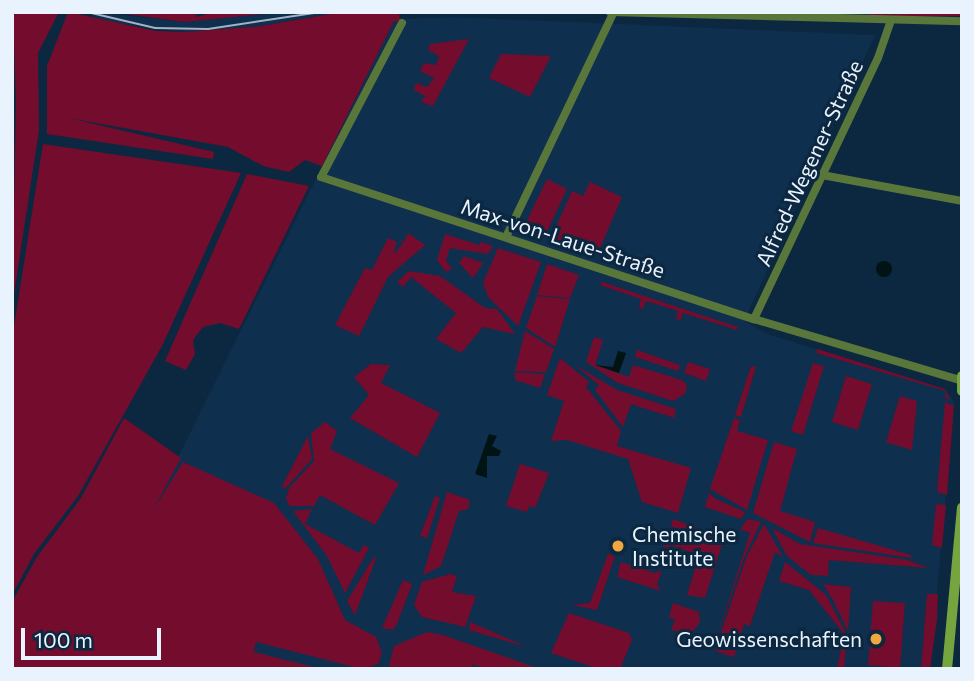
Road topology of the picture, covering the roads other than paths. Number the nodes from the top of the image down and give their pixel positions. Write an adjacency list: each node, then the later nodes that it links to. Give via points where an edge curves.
1 (612, 12): 2 (street); 7 (street)
2 (891, 20): 3 (street); 5 (street, Alfred-Wegener-Straße)
3 (962, 21)
4 (402, 23): 7 (street, Max-von-Laue-Straße, via 321,177)
5 (822, 175): 6 (street); 8 (street, Alfred-Wegener-Straße)
6 (962, 201)
7 (506, 237): 8 (street, Max-von-Laue-Straße)
8 (754, 318): 9 (street, Max-von-Laue-Straße)
9 (961, 382)
10 (962, 508): 11 (street)
11 (947, 669)

